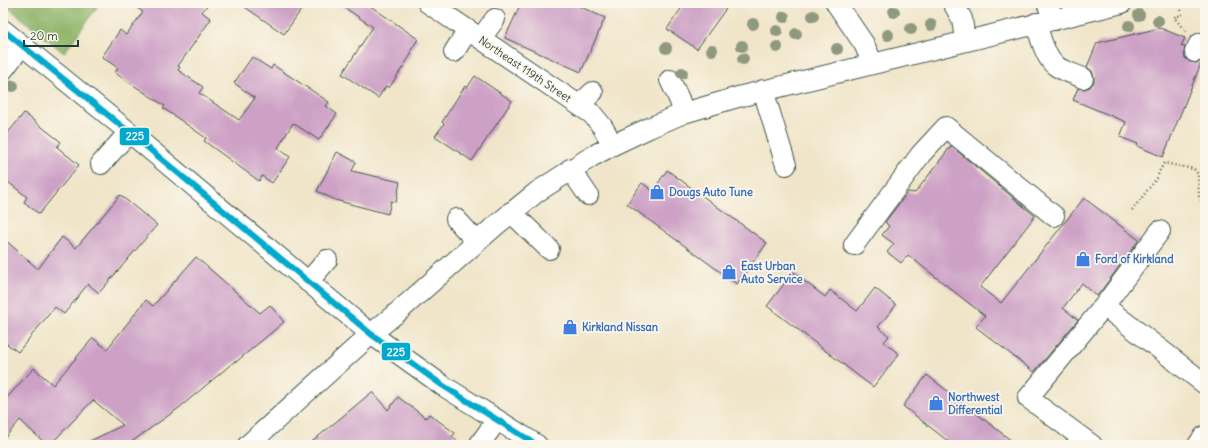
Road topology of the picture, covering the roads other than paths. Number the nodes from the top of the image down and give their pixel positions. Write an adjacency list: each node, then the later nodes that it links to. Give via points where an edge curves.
1 (836, 3): 12 (street, via 864,44)
2 (953, 3): 9 (street, via 962,19)
3 (1122, 3): 5 (street)
4 (432, 4): 8 (street, Northeast 119th Street)
5 (1045, 15): 9 (street); 14 (street, via 1043,45 1047,55 1056,66)
6 (495, 19): 8 (street)
7 (3, 30): 10 (street)
8 (474, 34): 11 (street); 18 (street, Northeast 119th Street)
9 (965, 41): 12 (street)
10 (22, 45): 13 (street); 20 (street)
11 (454, 52)
12 (873, 64): 16 (street)
13 (3, 70)
14 (1083, 78)
15 (670, 80): 19 (street)
16 (763, 90): 19 (street); 23 (street)
17 (594, 92): 18 (street)
18 (579, 105): 21 (street, Northeast 119th Street, via 597,120)
19 (684, 113): 21 (street)
20 (129, 132): 22 (street); 34 (street)
21 (612, 145): 24 (street)
22 (101, 164)
23 (786, 165)
24 (570, 169): 25 (street); 26 (street)
25 (588, 195)
26 (511, 212): 30 (street); 32 (street)
27 (1054, 216): 31 (street, via 946,127 921,154)
28 (456, 219): 30 (street)
29 (1160, 231): 35 (street)
30 (477, 242): 36 (street)
31 (854, 245)
32 (549, 249)
33 (327, 260): 34 (street)
34 (308, 282): 36 (street)
35 (1104, 306): 37 (street); 43 (street, via 1028,398)
36 (371, 334): 38 (street, via 442,385); 40 (street)
37 (1205, 384)
38 (497, 420): 41 (street); 42 (street)
39 (1205, 437): 44 (main road)
40 (248, 445)
41 (479, 445)
42 (537, 445)
43 (1092, 445)
44 (1199, 445)

